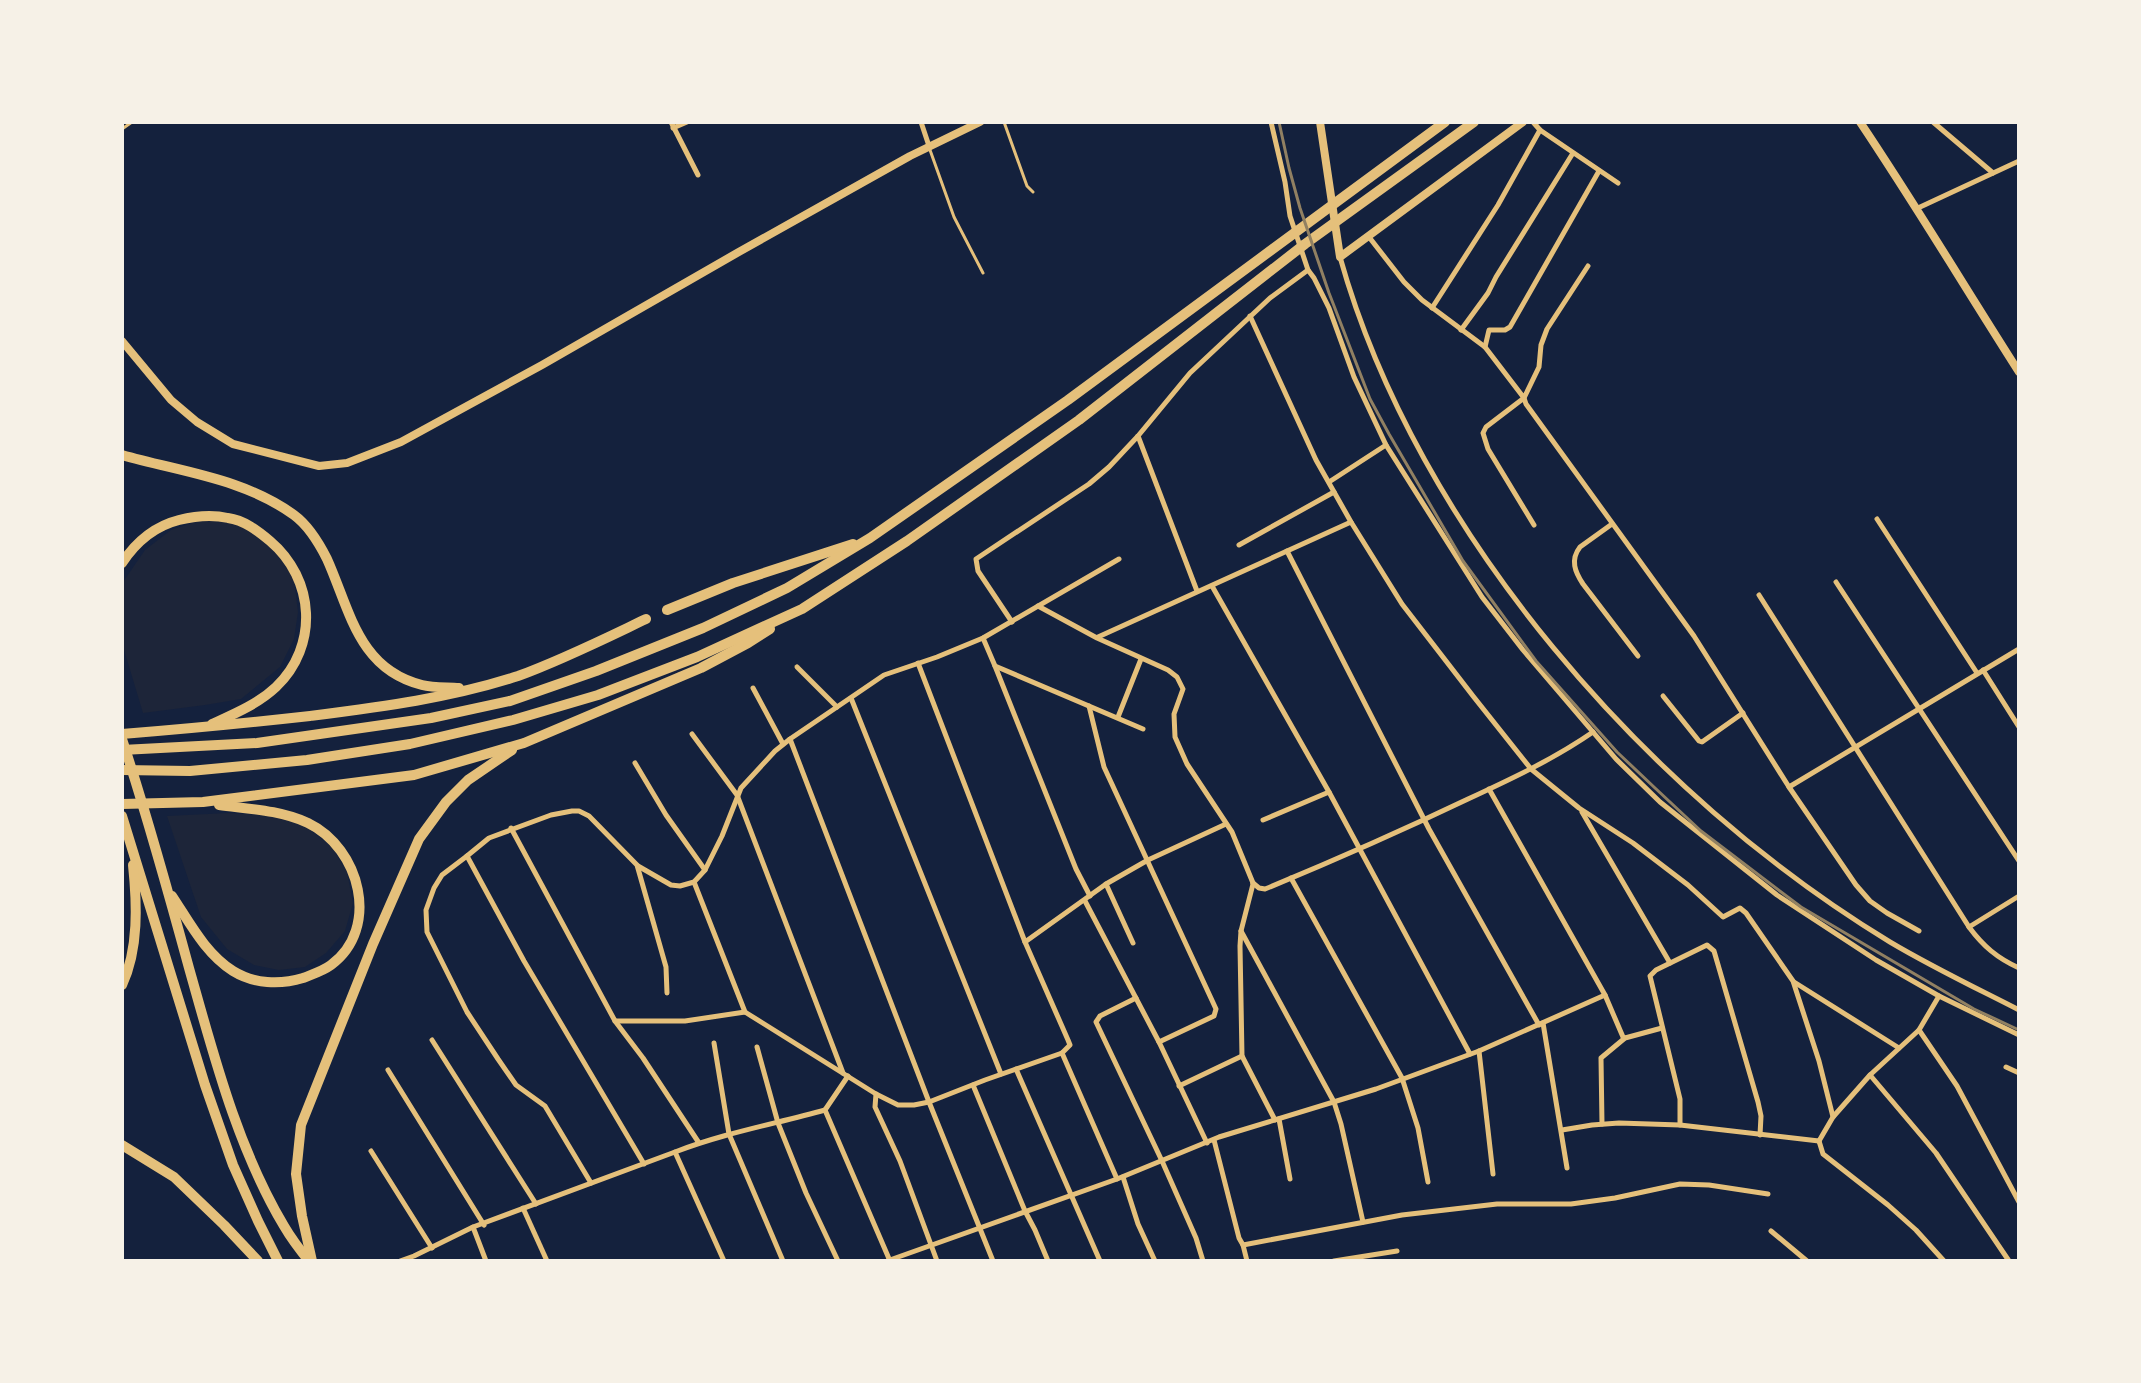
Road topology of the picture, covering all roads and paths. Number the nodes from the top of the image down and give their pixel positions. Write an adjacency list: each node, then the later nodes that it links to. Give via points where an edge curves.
1 (132, 122): 15 (lane)
2 (687, 122): 14 (street)
3 (921, 122): 17 (street)
4 (980, 122): 17 (main road)
5 (1004, 122): 24 (lane)
6 (1271, 122): 29 (street, via 1290,216)
7 (1320, 122): 27 (main road)
8 (1445, 122): 47 (highway, via 1068,400)
9 (1474, 122): 57 (highway, via 1305,244 1079,420)
10 (1523, 122): 26 (main road)
11 (1533, 122): 16 (street)
12 (1860, 122): 25 (main road)
13 (1933, 122): 21 (street)
14 (672, 125): 22 (street)
15 (122, 129)
16 (1540, 130): 18 (street); 31 (street)
17 (929, 146): 30 (lane, via 954,217); 34 (main road, via 414,435 347,463 319,466 233,444 171,400)
18 (1573, 153): 20 (street); 33 (street)
19 (2019, 161): 21 (street)
20 (1599, 171): 23 (street); 35 (street, via 1510,327 1489,330)
21 (1993, 174): 25 (street)
22 (698, 175)
23 (1618, 183)
24 (1033, 192)
25 (1918, 208): 36 (main road)
26 (1369, 237): 27 (main road); 31 (street)
27 (1340, 257): 132 (street, via 1376,361 1429,467 1502,581 1589,689 1665,769 1759,850 1888,941)
28 (1588, 266): 37 (street, via 1547,329 1539,367)
29 (1308, 270): 32 (street); 39 (street)
30 (983, 273)
31 (1432, 308): 33 (street)
32 (1250, 316): 38 (street, via 1190,373); 41 (street)
33 (1461, 330): 35 (street)
34 (122, 341)
35 (1485, 347): 37 (street)
36 (2019, 372)
37 (1524, 398): 45 (street); 46 (street, via 1483,433)
38 (1138, 436): 54 (street); 60 (street, via 1089,484 976,559 978,571)
39 (1386, 445): 41 (street); 82 (street, via 1482,597)
40 (122, 455): 71 (highway, via 247,488 294,515 322,549 351,621 373,657 423,685)
41 (1329, 482): 42 (street)
42 (1334, 492): 44 (street); 48 (street)
43 (1877, 519): 69 (street)
44 (1351, 522): 49 (street); 91 (street, via 1402,604)
45 (1612, 524): 64 (street, via 1580,547 1574,565); 77 (street)
46 (1534, 525)
47 (870, 538): 58 (highway); 89 (highway, via 787,588 703,628 510,701 271,741)
48 (1239, 545)
49 (1287, 551): 53 (street); 102 (street)
50 (1119, 559): 56 (street)
51 (122, 563): 80 (highway, via 133,546 163,524 197,516 230,518 257,530 282,551 296,572 307,624 295,661 275,688)
52 (1836, 582): 76 (street)
53 (1212, 586): 54 (street); 95 (street)
54 (1197, 591): 62 (street)
55 (1759, 595): 88 (street)
56 (1038, 606): 60 (street); 62 (street)
57 (802, 609): 86 (highway, via 701,668); 92 (highway, via 598,695 425,741 307,760 190,771)
58 (667, 610)
59 (646, 619): 71 (highway, via 549,663)
60 (1012, 622): 61 (street)
61 (983, 638): 66 (street); 67 (street)
62 (1097, 638): 65 (street)
63 (2019, 649): 69 (street)
64 (1638, 656)
65 (1141, 659): 78 (street); 103 (street, via 1168,670 1181,684 1175,737)
66 (918, 663): 73 (street, via 884,675); 122 (street)
67 (995, 666): 74 (street); 118 (street)
68 (797, 667): 75 (street)
69 (1980, 671): 76 (street); 79 (street)
70 (753, 688): 87 (street)
71 (472, 689): 80 (highway, via 358,710)
72 (1663, 696): 77 (street, via 1702,742)
73 (851, 698): 75 (street); 153 (street)
74 (1089, 706): 78 (street); 108 (street, via 1104,767)
75 (837, 707): 85 (street)
76 (1919, 709): 88 (street); 109 (street)
77 (1743, 713): 93 (street)
78 (1118, 717): 81 (street)
79 (2019, 727)
80 (203, 728): 84 (highway)
81 (1143, 729)
82 (1593, 732): 91 (street); 130 (street, via 1660,802 1777,895)
83 (692, 734): 96 (street)
84 (122, 736): 116 (highway)
85 (790, 739): 87 (street); 160 (street)
86 (524, 743): 97 (highway, via 414,775); 202 (highway, via 468,780 446,802 419,839 373,944 301,1125 296,1174)
87 (783, 744): 96 (street)
88 (1856, 747): 93 (street); 119 (street)
89 (122, 750)
90 (635, 763): 111 (street)
91 (1531, 769): 94 (street); 99 (street)
92 (122, 770)
93 (1789, 787): 121 (street, via 1863,894)
94 (1489, 789): 102 (street); 129 (street)
95 (1329, 792): 101 (street); 106 (street)
96 (737, 795): 111 (street); 154 (street)
97 (203, 802): 98 (highway); 116 (highway, via 279,813 326,835 348,860 358,886 360,918 355,933 343,954 317,973 293,981 258,981 214,956)
98 (122, 804)
99 (1579, 808): 124 (street); 126 (street, via 1633,843 1723,917 1743,910)
100 (122, 816): 105 (highway)
101 (1263, 820)
102 (1425, 820): 106 (street); 135 (street)
103 (1226, 824): 108 (street); 114 (street)
104 (511, 828): 107 (street); 110 (street, via 579,811); 134 (street)
105 (130, 841): 127 (highway, via 136,901); 201 (highway, via 233,1165)
106 (1359, 850): 112 (street); 147 (street)
107 (467, 856): 178 (street); 184 (street, via 434,888 426,910 427,932 467,1012 522,1091 545,1106)
108 (1148, 860): 115 (street); 141 (street, via 1217,1011)
109 (2019, 861)
110 (637, 865): 113 (street, via 671,885); 128 (street, via 666,967)
111 (705, 870): 113 (street)
112 (1291, 878): 114 (street, via 1265,889); 156 (street)
113 (694, 882): 133 (street)
114 (1253, 883): 120 (street)
115 (1106, 884): 118 (street); 123 (street)
116 (167, 887): 202 (highway, via 235,1119 273,1206)
117 (2019, 896): 119 (street)
118 (1088, 898): 122 (street); 131 (street)
119 (1969, 927): 125 (street, via 1985,948)
120 (1241, 931): 148 (street); 161 (street)
121 (1919, 931)
122 (1025, 942): 146 (street, via 1070,1045)
123 (1133, 943)
124 (1670, 963): 136 (street, via 1650,976); 170 (street, via 1707,945 1714,951 1758,1102)
125 (2019, 968)
126 (1793, 981): 144 (street); 163 (street)
127 (122, 985)
128 (667, 993)
129 (1605, 995): 135 (street); 139 (street)
130 (1939, 996): 137 (street); 138 (street)
131 (1136, 998): 141 (street); 177 (street, via 1096,1022)
132 (2019, 1010)
133 (745, 1012): 134 (street, via 685,1021); 154 (street)
134 (615, 1021): 173 (street)
135 (1541, 1024): 145 (street); 168 (street)
136 (1662, 1028): 139 (street); 167 (street, via 1680,1099)
137 (1919, 1030): 144 (street); 187 (street, via 1957,1086)
138 (2019, 1035)
139 (1625, 1038): 166 (street, via 1601,1058)
140 (432, 1040): 188 (street)
141 (1159, 1042): 158 (street)
142 (714, 1043): 169 (street)
143 (757, 1047): 165 (street)
144 (1899, 1048): 155 (street)
145 (1479, 1051): 147 (street); 180 (street)
146 (1062, 1053): 150 (street); 181 (street)
147 (1470, 1054): 156 (street)
148 (1242, 1056): 158 (street); 164 (street)
149 (2006, 1067): 152 (street)
150 (1016, 1069): 153 (street); 186 (street)
151 (388, 1070): 192 (street)
152 (2019, 1073)
153 (1001, 1074): 157 (street)
154 (846, 1075): 159 (street); 162 (street)
155 (1870, 1075): 163 (street); 220 (street, via 1936,1153)
156 (1402, 1078): 161 (street); 183 (street)
157 (973, 1085): 160 (street); 190 (street)
158 (1179, 1086): 172 (street)
159 (876, 1094): 160 (street, via 898,1105); 197 (street, via 875,1107)
160 (929, 1102): 194 (street)
161 (1334, 1102): 164 (street); 191 (street)
162 (825, 1110): 165 (street); 209 (street)
163 (1833, 1117): 171 (street)
164 (1277, 1119): 172 (street); 182 (street)
165 (778, 1123): 169 (street); 208 (street)
166 (1602, 1124): 167 (street); 168 (street)
167 (1680, 1125): 170 (street)
168 (1562, 1130): 179 (street)
169 (729, 1134): 173 (street); 207 (street)
170 (1760, 1135): 171 (street)
171 (1819, 1141): 219 (street, via 1823,1154 1888,1205)
172 (1210, 1142): 177 (street); 196 (street)
173 (699, 1143): 176 (street)
174 (122, 1145): 200 (highway, via 174,1177)
175 (371, 1151): 198 (street)
176 (675, 1152): 178 (street); 206 (street)
177 (1162, 1161): 181 (street); 215 (street)
178 (644, 1164): 184 (street)
179 (1567, 1168)
180 (1493, 1174)
181 (1120, 1178): 186 (street); 214 (street)
182 (1290, 1179)
183 (1428, 1182)
184 (591, 1183): 188 (street)
185 (1768, 1194): 191 (street, via 1680,1184 1571,1204 1481,1205)
186 (1072, 1195): 190 (street); 213 (street)
187 (2019, 1202)
188 (536, 1204): 189 (street)
189 (523, 1208): 192 (street); 205 (street)
190 (1025, 1211): 194 (street); 212 (street)
191 (1363, 1222): 196 (street)
192 (484, 1225): 193 (street)
193 (473, 1227): 198 (street); 204 (street)
194 (979, 1228): 197 (street); 211 (street)
195 (1771, 1231): 218 (street)
196 (1243, 1245): 216 (street)
197 (931, 1246): 209 (street); 210 (street)
198 (432, 1248): 203 (street)
199 (1397, 1251): 217 (street)
200 (258, 1261)
201 (278, 1261)
202 (310, 1261)
203 (400, 1261)
204 (486, 1261)
205 (547, 1261)
206 (724, 1261)
207 (783, 1261)
208 (838, 1261)
209 (889, 1261)
210 (937, 1261)
211 (993, 1261)
212 (1048, 1261)
213 (1100, 1261)
214 (1155, 1261)
215 (1203, 1261)
216 (1247, 1261)
217 (1334, 1261)
218 (1807, 1261)
219 (1944, 1261)
220 (2009, 1261)

